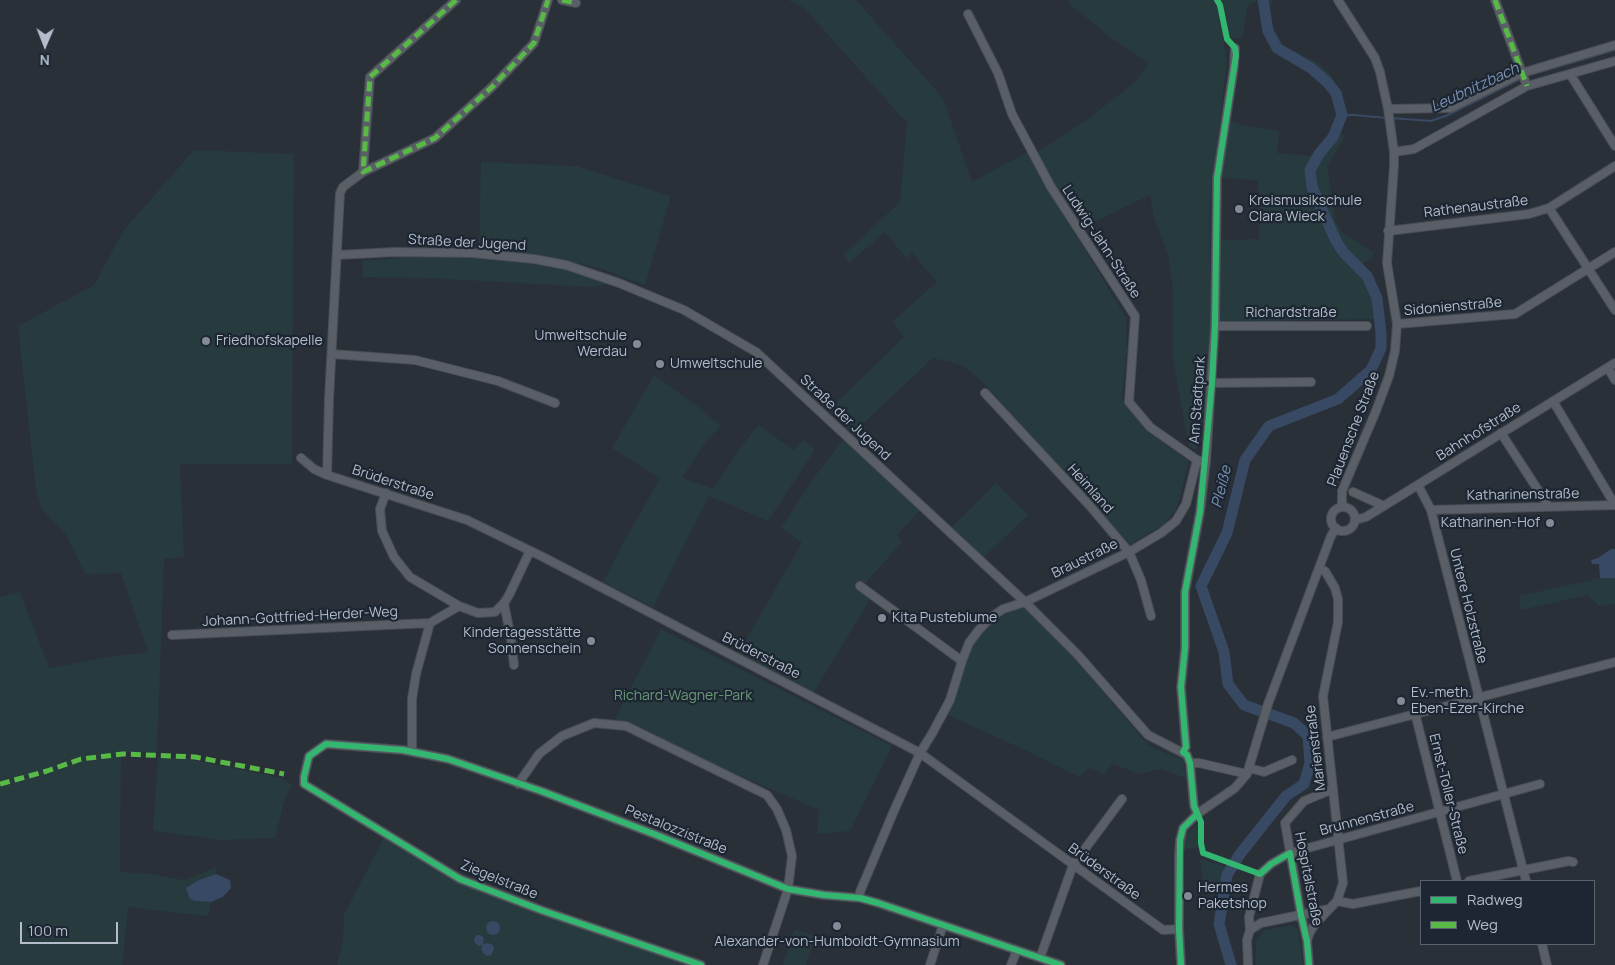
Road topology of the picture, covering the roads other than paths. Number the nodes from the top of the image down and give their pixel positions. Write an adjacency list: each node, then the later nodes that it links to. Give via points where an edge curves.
1 (456, 0): 17 (street, via 370,77)
2 (548, 0): 17 (street, via 534,43 492,87 435,138)
3 (562, 0): 6 (street)
4 (1338, 0): 13 (street, Plauensche Straße, via 1375,58)
5 (1495, 0): 12 (street)
6 (576, 3)
7 (968, 14): 38 (street, Ludwig-Jahn-Straße, via 998,73 1012,114 1051,187 1135,316 1129,402 1150,427)
8 (1615, 45): 12 (street)
9 (1235, 48): 25 (street, Am Stadtpark, via 1217,178)
10 (1615, 61): 11 (street)
11 (1570, 74): 12 (street); 14 (street)
12 (1524, 79): 13 (street, via 1451,108); 15 (street, via 1414,148)
13 (1388, 111): 15 (street, Plauensche Straße)
14 (1615, 146)
15 (1394, 152): 19 (street, Plauensche Straße)
16 (1615, 166): 18 (street, Rathenaustraße)
17 (363, 172): 21 (street, via 343,186 340,194)
18 (1549, 208): 19 (street, Rathenaustraße, via 1530,214); 22 (street)
19 (1388, 231): 24 (street, Plauensche Straße, via 1387,271)
20 (1615, 252): 22 (street, Sidonienstraße)
21 (337, 255): 27 (street); 55 (street, Straße der Jugend, via 472,253 534,259 566,265 619,283 684,310 756,352)
22 (1589, 268): 23 (street); 24 (street, Sidonienstraße, via 1515,314)
23 (1615, 310)
24 (1397, 324): 46 (street, Plauensche Straße, via 1389,376 1342,491)
25 (1215, 326): 26 (street, Richardstraße); 32 (street, Am Stadtpark)
26 (1367, 326)
27 (332, 354): 35 (street, via 415,360 498,380); 40 (street)
28 (1615, 363): 29 (street, Bahnhofstraße)
29 (1608, 368): 30 (street); 34 (street, Bahnhofstraße)
30 (1615, 380)
31 (1311, 382): 32 (street)
32 (1212, 383): 39 (street, Am Stadtpark)
33 (986, 393): 52 (street, Heimland)
34 (1553, 401): 36 (street, Bahnhofstraße); 44 (street)
35 (555, 403)
36 (1501, 433): 41 (street, Bahnhofstraße); 47 (street)
37 (301, 458): 40 (street, Brüderstraße)
38 (1197, 460): 39 (street, Ludwig-Jahn-Straße); 52 (street, Braustraße, via 1186,504 1176,520)
39 (1206, 461): 68 (street, Am Stadtpark, via 1185,592 1181,687 1186,747)
40 (327, 475): 43 (street, Brüderstraße)
41 (1418, 485): 45 (street, Bahnhofstraße); 48 (street, Untere Holzstraße)
42 (1353, 492): 45 (street)
43 (386, 493): 51 (street, Brüderstraße, via 467,520); 57 (street, via 380,509 382,532 394,557 410,577)
44 (1615, 505): 47 (street, Katharinenstraße)
45 (1384, 506): 49 (street, Bahnhofstraße)
46 (1342, 507): 49 (street, via 1353,512); 50 (street, via 1335,510 1332,517)
47 (1549, 507): 48 (street, Katharinenstraße)
48 (1431, 510): 64 (street, Untere Holzstraße)
49 (1355, 520): 50 (street, via 1350,529 1342,531)
50 (1336, 528): 53 (street)
51 (530, 551): 56 (street); 69 (street, Brüderstraße)
52 (1129, 552): 55 (street, Braustraße); 58 (street, Heimland, via 1142,580)
53 (1319, 569): 66 (street, Marienstraße, via 1325,571 1336,588 1338,599 1338,622 1323,696); 72 (street, via 1268,704)
54 (860, 586): 61 (street)
55 (1025, 602): 61 (street, Braustraße, via 990,618 969,643); 68 (street, Straße der Jugend, via 1078,655 1148,735)
56 (504, 603): 57 (street, via 495,612 478,614); 63 (street)
57 (459, 606): 59 (street)
58 (1151, 616)
59 (430, 623): 60 (street, Johann-Gottfried-Herder-Weg); 67 (street, via 412,699)
60 (172, 635)
61 (962, 661): 69 (street, Braustraße, via 950,700)
62 (1615, 662): 64 (street)
63 (514, 665)
64 (1479, 698): 65 (street); 77 (street, Untere Holzstraße)
65 (1415, 713): 66 (street); 79 (street, Ernst-Toller-Straße)
66 (1327, 737): 76 (street, Marienstraße)
67 (412, 751): 73 (street, Pestalozzistraße, via 326,744 309,756); 74 (street, Pestalozzistraße, via 448,759)
68 (1183, 752): 71 (street)
69 (920, 753): 84 (street, Brüderstraße); 91 (street, Braustraße)
70 (1292, 760): 72 (street, via 1264,772)
71 (1190, 763): 72 (street); 80 (street)
72 (1248, 771): 80 (street, via 1236,788)
73 (304, 784): 102 (street, Ziegelstraße, via 460,879)
74 (518, 784): 89 (street, Pestalozzistraße, via 654,834); 89 (street, via 539,754 562,736 594,723 626,726 767,795 786,830 792,856)
75 (1540, 784): 77 (street, Brunnenstraße)
76 (1334, 789): 81 (street, Marienstraße); 82 (street, Hospitalstraße, via 1304,801 1285,823)
77 (1503, 794): 79 (street, Brunnenstraße); 85 (street, Untere Holzstraße)
78 (1122, 799): 84 (street)
79 (1440, 812): 81 (street, Brunnenstraße); 86 (street, Ernst-Toller-Straße)
80 (1197, 814): 96 (street, via 1183,828 1180,840)
81 (1338, 839): 82 (street, Brunnenstraße); 92 (street, Marienstraße, via 1343,883)
82 (1290, 853): 94 (street, Hospitalstraße); 97 (street, Brunnenstraße, via 1260,874 1249,917)
83 (1572, 862): 85 (street)
84 (1073, 865): 96 (street, Brüderstraße, via 1164,930); 101 (street)
85 (1523, 871): 87 (street); 88 (street, Untere Holzstraße)
86 (1457, 880)
87 (1474, 880)
88 (1526, 880)
89 (788, 889): 91 (street, Pestalozzistraße); 103 (street)
90 (1420, 891): 92 (street, via 1353,904)
91 (860, 898): 95 (street, Pestalozzistraße)
92 (1337, 901): 93 (street)
93 (1329, 909): 94 (street); 98 (street, via 1310,932)
94 (1301, 915): 97 (street, via 1261,923); 98 (street, Hospitalstraße)
95 (942, 925): 100 (street, Pestalozzistraße); 104 (street)
96 (1179, 929): 107 (street)
97 (1250, 930): 108 (street, Brunnenstraße)
98 (1308, 940): 109 (street, Hospitalstraße)
99 (1542, 945): 110 (street)
100 (1017, 950): 101 (street, Pestalozzistraße); 105 (street)
101 (1040, 958): 106 (street, Pestalozzistraße)
102 (701, 965)
103 (763, 965)
104 (930, 965)
105 (1011, 965)
106 (1061, 965)
107 (1181, 965)
108 (1248, 965)
109 (1309, 965)
110 (1547, 965)

